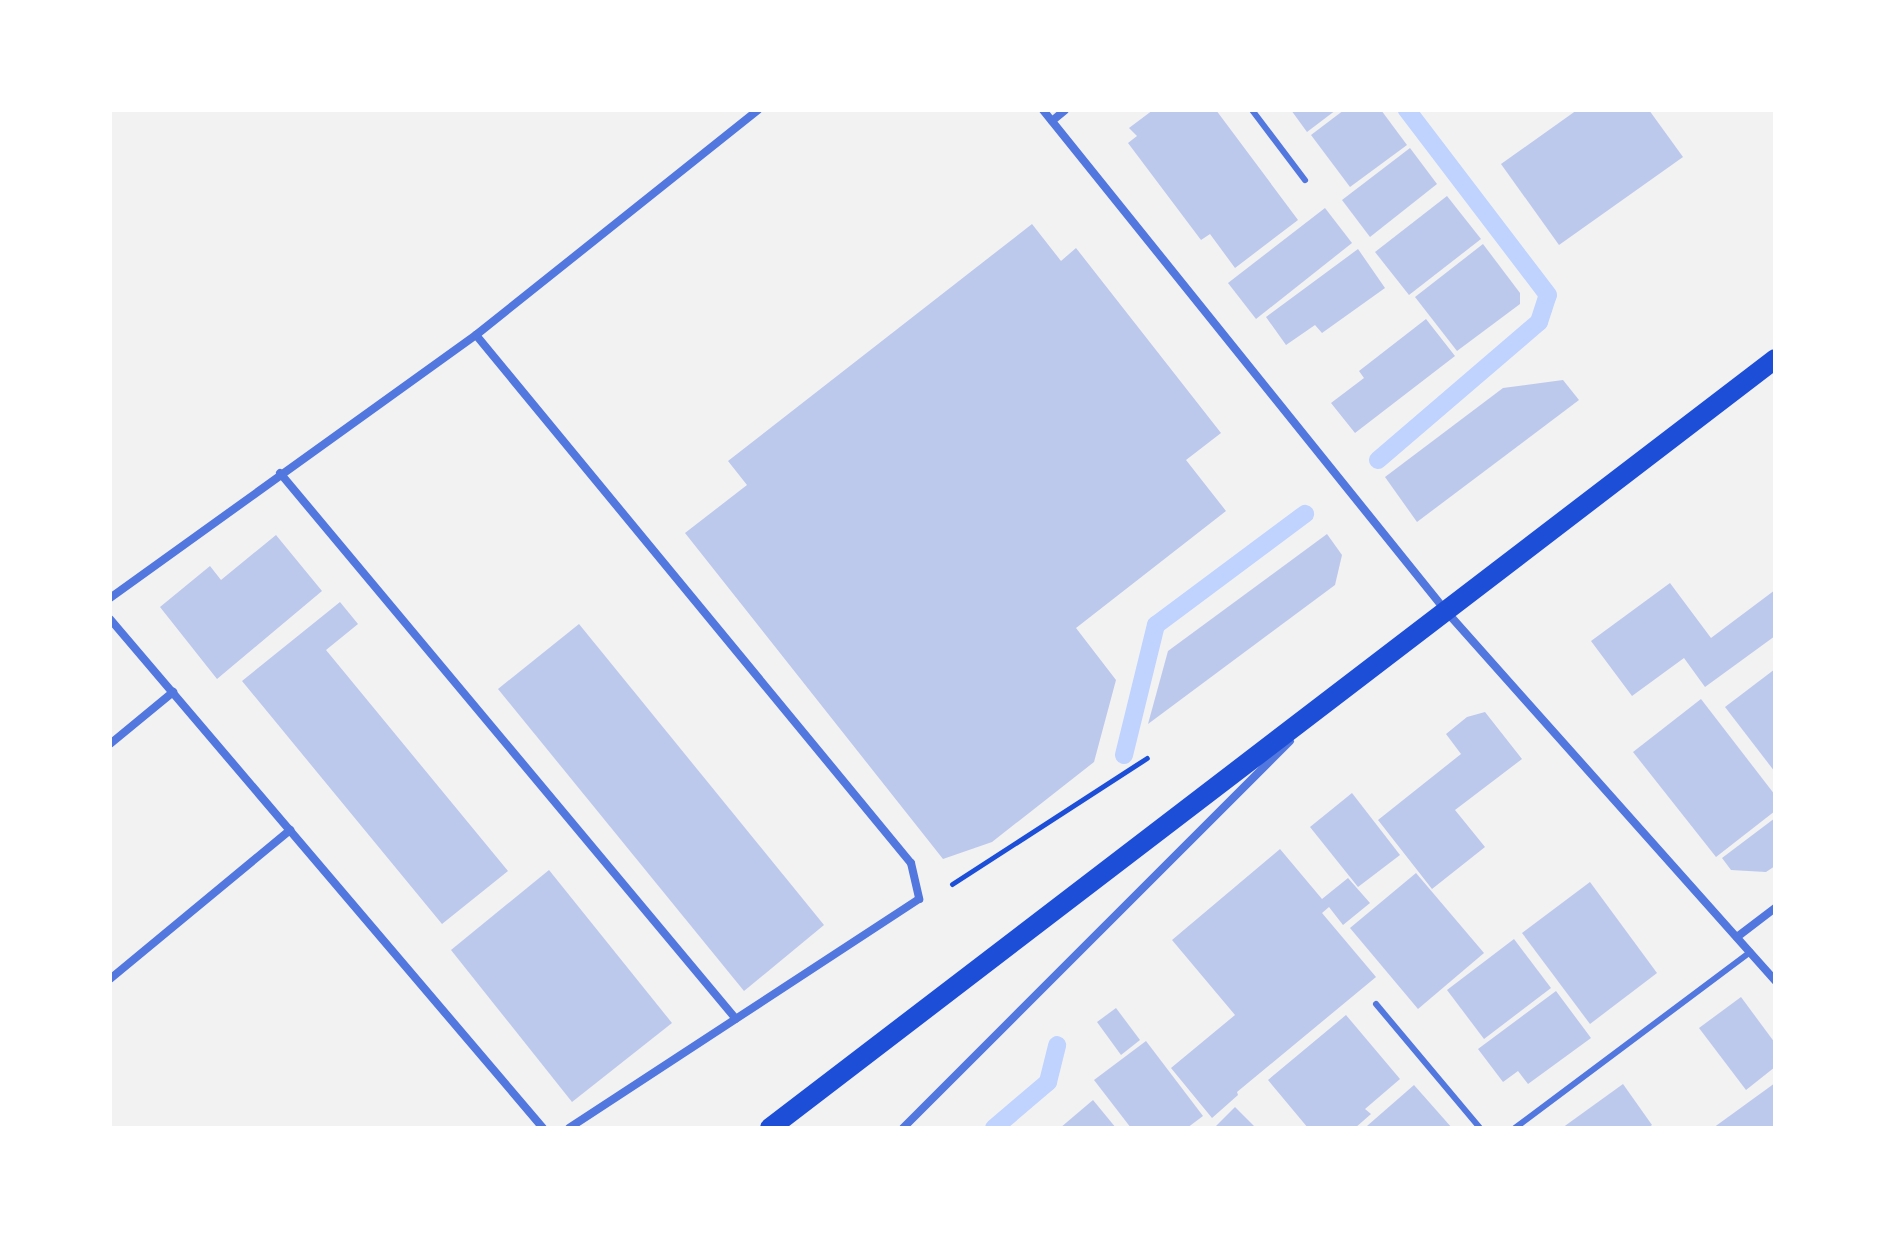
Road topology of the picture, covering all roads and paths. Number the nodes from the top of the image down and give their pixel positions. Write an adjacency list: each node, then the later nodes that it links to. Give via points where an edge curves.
1 (758, 110): 7 (street)
2 (1043, 110): 5 (street)
3 (1065, 110): 5 (street)
4 (1252, 110): 6 (lane)
5 (1052, 121): 11 (street)
6 (1305, 180)
7 (476, 335): 9 (street); 18 (street, via 911,863)
8 (1775, 359): 11 (main road)
9 (280, 473): 10 (street); 25 (street)
10 (110, 598)
11 (1445, 610): 14 (main road); 20 (street)
12 (110, 619): 13 (street)
13 (173, 692): 15 (street); 17 (street)
14 (1323, 706): 28 (main road); 29 (street)
15 (110, 744)
16 (1147, 758): 18 (path, via 974,872)
17 (290, 830): 22 (street); 26 (street)
18 (919, 899): 25 (street)
19 (1775, 908): 20 (street)
20 (1737, 937): 21 (street)
21 (1750, 952): 23 (street); 31 (lane)
22 (110, 979)
23 (1775, 981)
24 (1376, 1004): 30 (lane)
25 (736, 1019): 27 (street)
26 (543, 1128)
27 (569, 1128)
28 (770, 1128)
29 (903, 1128)
30 (1480, 1128)
31 (1515, 1128)

